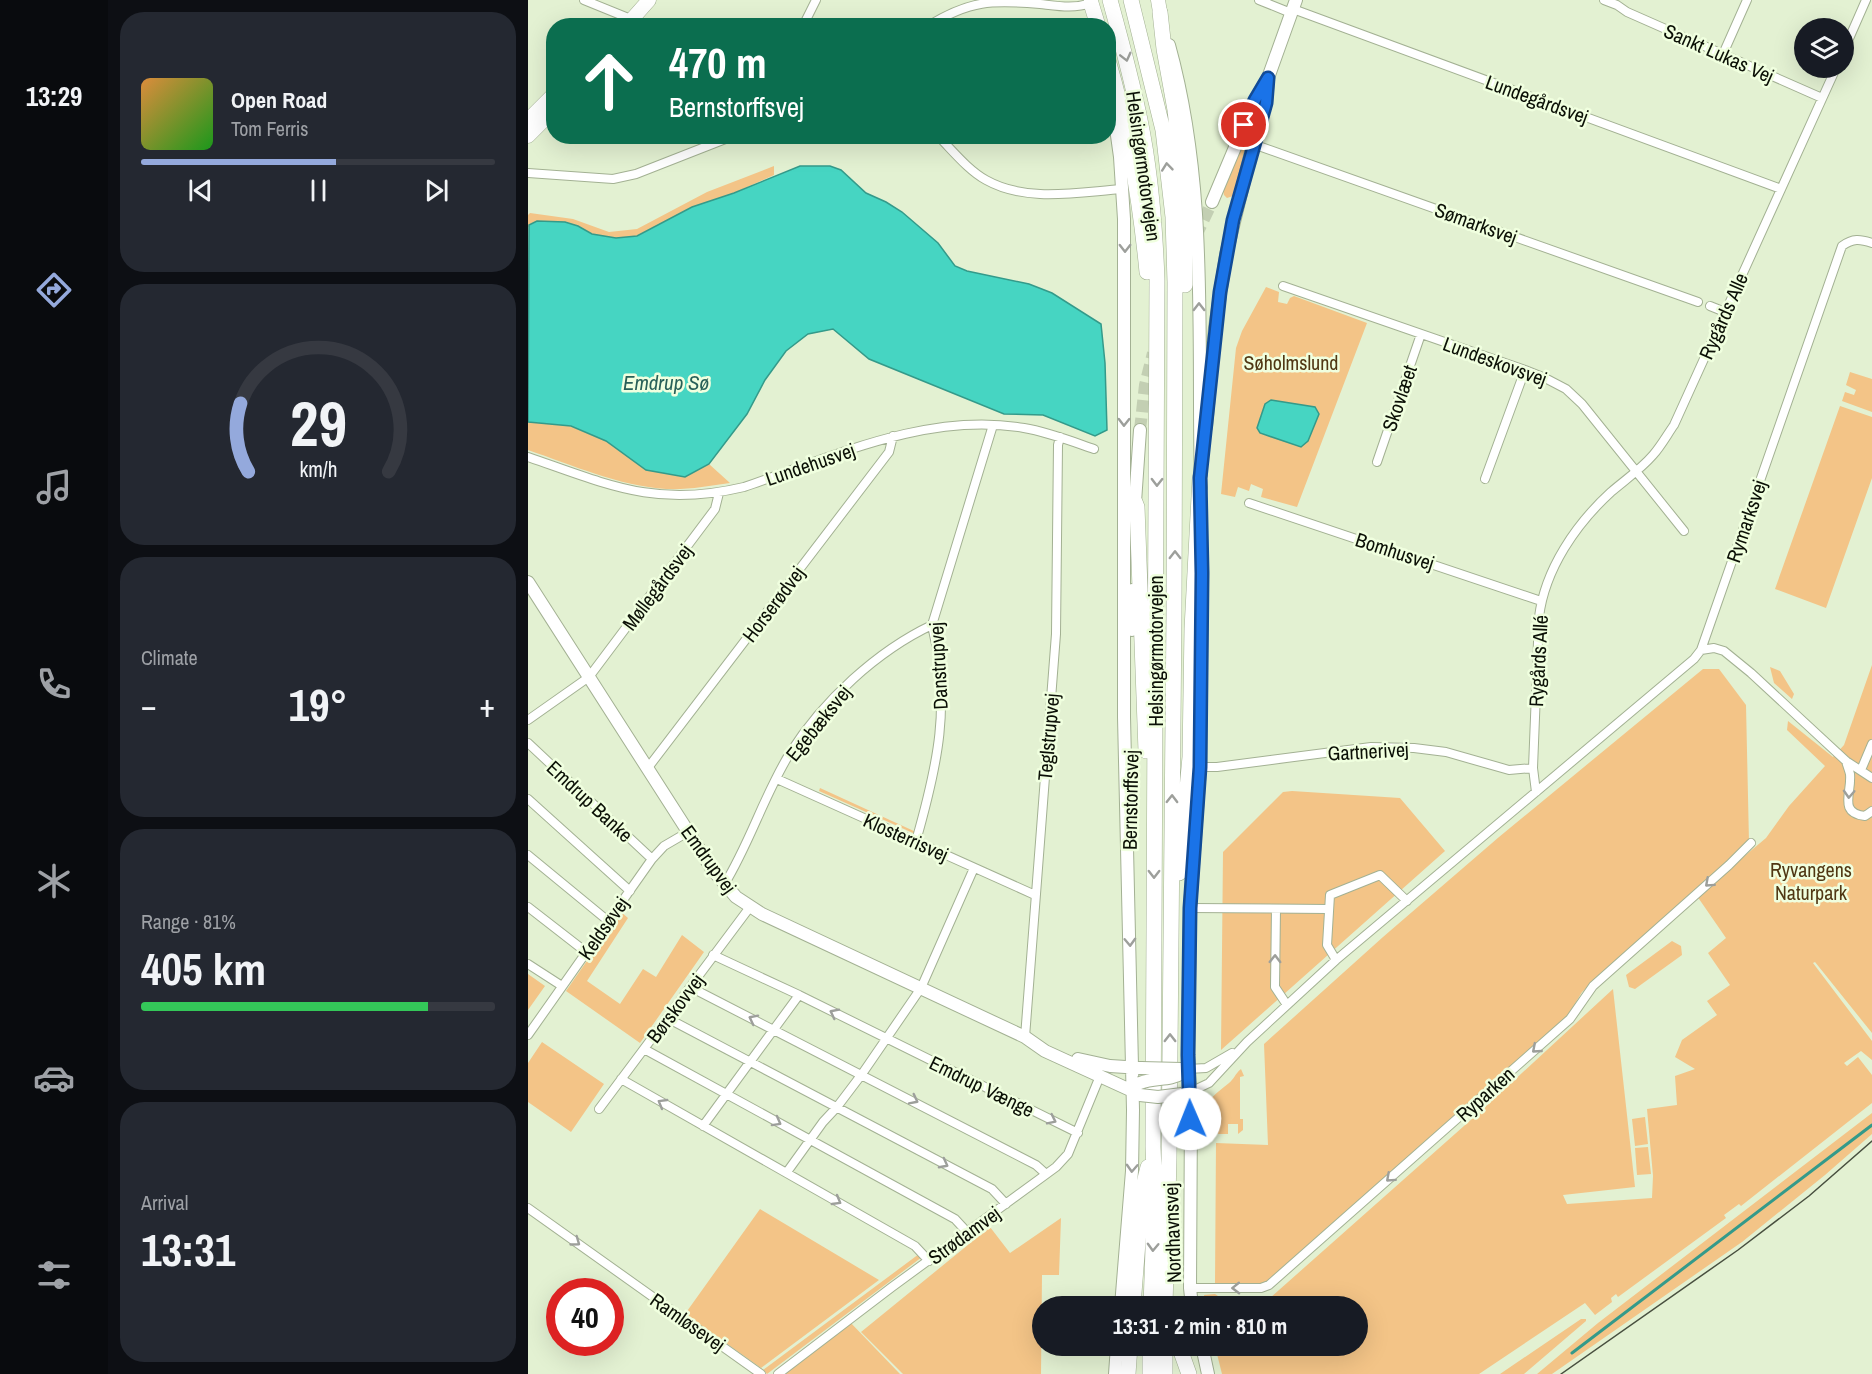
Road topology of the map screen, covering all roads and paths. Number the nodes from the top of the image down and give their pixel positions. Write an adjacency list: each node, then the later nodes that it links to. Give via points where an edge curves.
1 (584, 0): 14 (street)
2 (648, 0): 15 (main road)
3 (816, 0): 16 (street)
4 (1110, 0): 19 (highway, Helsingørmotorvejen, one-way to 19)
5 (1131, 0): 47 (highway, Helsingørmotorvejen, one-way to 5, via 1173,217 1163,130)
6 (1259, 0): 13 (street, Lundegårdsvej)
7 (1604, 0): 11 (street, Sankt Lukas Vej)
8 (1748, 0): 22 (street)
9 (1866, 0): 21 (street)
10 (1091, 2): 17 (street, via 1076,8 988,1 964,6); 18 (highway)
11 (1618, 2): 22 (street, Sankt Lukas Vej, via 1626,12)
12 (1159, 6): 47 (highway, via 1175,110 1185,242); 56 (street, one-way to 12, via 1195,188 1178,76)
13 (1293, 7): 23 (street); 37 (street, Lundegårdsvej)
14 (621, 18)
15 (632, 18)
16 (807, 18)
17 (942, 18)
18 (1095, 18)
19 (1115, 18)
20 (1116, 22): 46 (highway, Helsingørmotorvejen, one-way to 46, via 1149,172 1157,271)
21 (1854, 27)
22 (1723, 54): 26 (street, Sankt Lukas Vej)
23 (1268, 78): 34 (street, via 1266,103); 38 (street)
24 (1831, 78): 26 (street, Rygårds Alle)
25 (1116, 90): 46 (highway, via 1141,205)
26 (1822, 98): 37 (street, Rygårds Alle)
27 (546, 102): 29 (main road)
28 (546, 118): 31 (main road)
29 (528, 120)
30 (1116, 125): 36 (street)
31 (528, 136)
32 (713, 144): 35 (street, via 613,179)
33 (946, 144): 36 (street, via 986,180 1005,188 1032,194)
34 (1253, 144): 41 (street, Sømarksvej); 56 (street, via 1220,292)
35 (528, 173)
36 (1123, 189): 88 (street, one-way to 88)
37 (1781, 189): 43 (street, Rygårds Alle)
38 (1212, 202)
39 (1872, 243): 66 (street, Rymarksvej, via 1849,240 1842,246)
40 (1283, 286): 44 (street, Lundeskovsvej)
41 (1698, 302)
42 (1710, 306): 43 (street)
43 (1725, 312): 55 (street, Rygårds Alle, via 1674,425 1652,457)
44 (1421, 334): 45 (street, Lundeskovsvej); 54 (street, Skovlæet)
45 (1525, 370): 55 (street, Lundeskovsvej, via 1566,390 1596,420); 57 (street)
46 (1158, 382): 81 (highway, Helsingørmotorvejen, one-way to 81)
47 (1175, 414): 99 (highway, Helsingørmotorvejen, one-way to 47)
48 (993, 424): 50 (street, Lundehusvej, via 930,428); 51 (street, Lundehusvej); 65 (street, Danstrupvej)
49 (1140, 430): 59 (street, Bernstorffsvej)
50 (893, 436): 58 (street, Lundehusvej); 74 (street, Horserødvej, via 890,452)
51 (1060, 437): 52 (street, Lundehusvej); 91 (street, Teglstrupvej, via 1056,634)
52 (1094, 449)
53 (528, 457): 58 (street, Lundehusvej, via 637,493)
54 (1377, 462)
55 (1636, 471): 61 (street, Lundeskovsvej); 62 (street, Rygårds Alle, via 1610,493)
56 (1200, 478): 72 (street); 99 (highway, via 1188,787)
57 (1485, 480)
58 (719, 493): 67 (street, Møllegårdsvej, via 715,509)
59 (1135, 502): 81 (highway, via 1144,739); 88 (street, Bernstorffsvej)
60 (1249, 502): 64 (street, Bomhusvej)
61 (1684, 531)
62 (1571, 537): 64 (street, Rygårds Allé)
63 (528, 582): 67 (street, Emdrupvej)
64 (1541, 601): 73 (street, Rygårds Allé)
65 (932, 625): 77 (street, Egebæksvej, via 885,652 856,675 790,753); 83 (street, Danstrupvej, via 942,716 938,759)
66 (1701, 650): 71 (street, via 1724,651); 78 (street)
67 (589, 677): 68 (street); 74 (street, Emdrupvej)
68 (528, 720)
69 (528, 743): 86 (street, Emdrup Banke)
70 (1872, 744): 75 (street)
71 (1845, 760): 75 (street); 80 (street, one-way to 80, via 1850,774 1851,811 1865,816)
72 (1200, 767): 73 (street, Gartnerivej, via 1371,747 1446,752 1509,770); 95 (street)
73 (1533, 768): 78 (street, Rygårds Allé)
74 (647, 769): 82 (street, Emdrupvej)
75 (1861, 770): 76 (street)
76 (1872, 778)
77 (777, 779): 83 (street, Klosterrisvej); 89 (street, Egebæksvej)
78 (1536, 792): 92 (street)
79 (528, 799): 90 (street, Emdrup Banke)
80 (1872, 811)
81 (1154, 815): 131 (highway, Helsingørmotorvejen, one-way to 131)
82 (688, 832): 86 (street, Keldsøvej, via 664,846); 89 (street, Emdrupvej)
83 (916, 841): 87 (street, Klosterrisvej)
84 (1751, 843): 139 (street, Ryparken, one-way to 139, via 1593,986 1570,1019 1269,1285)
85 (528, 855): 98 (street)
86 (652, 859): 90 (street, Keldsøvej)
87 (974, 868): 91 (street, Klosterrisvej); 106 (street)
88 (1128, 883): 118 (street, one-way to 118)
89 (724, 885): 94 (street, Emdrupvej)
90 (630, 891): 98 (street, Keldsøvej)
91 (1035, 895): 112 (street, Teglstrupvej)
92 (1407, 902): 97 (street, via 1380,875 1330,894); 102 (street)
93 (528, 907): 100 (street)
94 (750, 907): 101 (street, Børskovvej); 106 (street, Emdrupvej)
95 (1190, 908): 96 (street); 119 (street)
96 (1276, 909): 97 (street); 108 (street, one-way to 96, via 1275,987)
97 (1328, 909): 102 (street, via 1327,945)
98 (607, 920): 100 (street, Keldsøvej)
99 (1170, 942): 132 (highway, Helsingørmotorvejen, one-way to 99)
100 (586, 952): 104 (street, Keldsøvej)
101 (713, 956): 105 (street, Børskovvej); 107 (street, Emdrup Vænge)
102 (1336, 960): 108 (street)
103 (528, 964): 104 (street)
104 (562, 986): 111 (street, Keldsøvej)
105 (690, 987): 109 (street, Børskovvej); 110 (street, one-way to 105)
106 (921, 988): 112 (street, Emdrupvej); 113 (street)
107 (799, 995): 110 (street); 113 (street, Emdrup Vænge, one-way to 107)
108 (1287, 1005): 114 (street)
109 (667, 1018): 115 (street, Børskovvej); 116 (street)
110 (774, 1029): 116 (street); 120 (street)
111 (528, 1035)
112 (1024, 1037): 117 (street, Emdrupvej, via 1042,1040 1082,1060); 121 (street, Emdrupvej, via 1038,1048)
113 (886, 1040): 120 (street); 129 (street, Emdrup Vænge, one-way to 129)
114 (1247, 1042): 119 (street, via 1215,1064); 124 (street, via 1209,1083)
115 (644, 1049): 122 (street, Børskovvej); 125 (street)
116 (750, 1062): 125 (street); 126 (street)
117 (1110, 1066): 118 (street, Emdrupvej); 121 (street, Strødamvej)
118 (1137, 1068): 119 (street, Emdrupvej, bridge); 123 (street)
119 (1184, 1070): 123 (street, bridge, via 1173,1077 1151,1079); 124 (street)
120 (862, 1074): 126 (street); 134 (street, one-way to 134, via 1036,1164)
121 (1100, 1076): 123 (street, Emdrupvej); 129 (street, Strødamvej)
122 (621, 1079): 127 (street, Børskovvej); 128 (street, one-way to 122)
123 (1138, 1090): 124 (street, Emdrupvej, bridge, via 1158,1097); 140 (street, one-way to 140)
124 (1186, 1093): 139 (street)
125 (726, 1094): 128 (street); 130 (street, one-way to 130)
126 (837, 1107): 130 (street); 135 (street, one-way to 135, via 993,1189)
127 (600, 1108)
128 (703, 1126): 133 (street)
129 (1078, 1133): 134 (street, Strødamvej, via 1068,1154)
130 (810, 1140): 133 (street); 137 (street, via 955,1219)
131 (1153, 1147): 141 (highway, Nordhavnsvej, via 1142,1191); 142 (highway, Helsingørmotorvejen, one-way to 142)
132 (1169, 1160): 143 (highway, Helsingørmotorvejen); 144 (highway, Nordhavnsvej)
133 (787, 1172): 138 (street, one-way to 138, via 923,1253)
134 (1046, 1174): 135 (street, Strødamvej)
135 (1006, 1204): 137 (street, Strødamvej)
136 (528, 1208): 152 (street, Ramløsevej, one-way to 152)
137 (968, 1233): 138 (street, Strødamvej)
138 (929, 1261): 153 (street, Strødamvej)
139 (1190, 1288): 145 (street)
140 (1121, 1296)
141 (1134, 1296)
142 (1151, 1296)
143 (1166, 1296)
144 (1174, 1296)
145 (1191, 1296)
146 (1116, 1356): 154 (street)
147 (1129, 1356): 155 (highway)
148 (1150, 1356): 156 (highway)
149 (1165, 1356): 157 (highway)
150 (1183, 1356): 158 (highway)
151 (1204, 1356): 159 (street)
152 (761, 1374)
153 (778, 1374)
154 (1115, 1374)
155 (1128, 1374)
156 (1150, 1374)
157 (1165, 1374)
158 (1189, 1374)
159 (1208, 1374)

